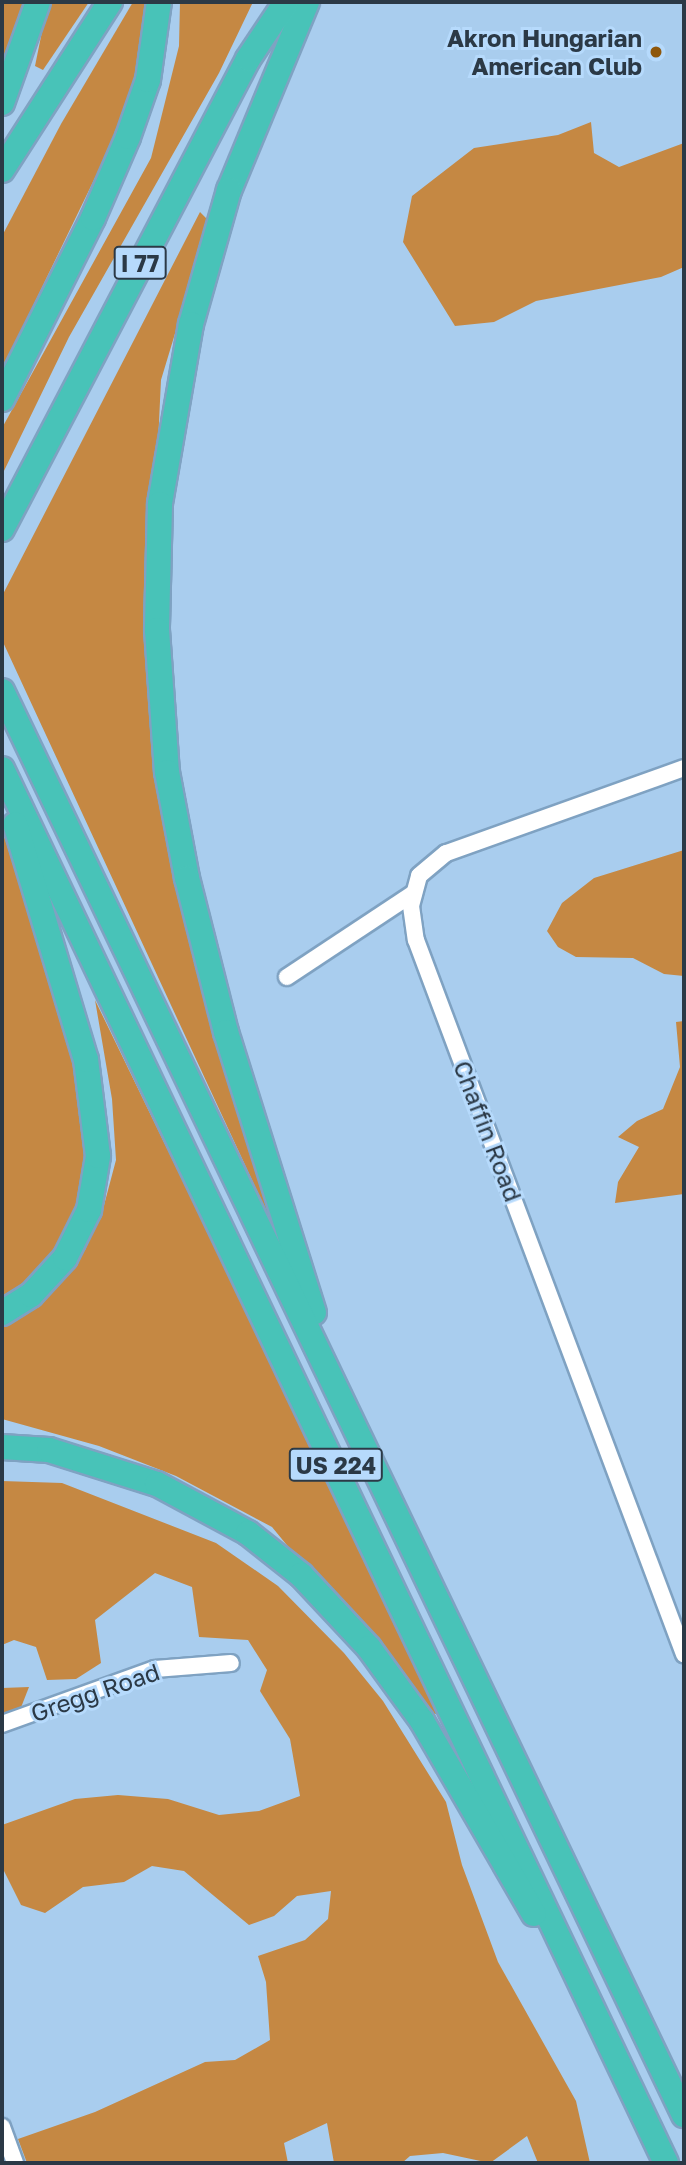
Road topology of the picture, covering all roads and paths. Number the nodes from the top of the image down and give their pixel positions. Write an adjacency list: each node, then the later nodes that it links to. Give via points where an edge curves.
1 (38, 2): 6 (highway)
2 (110, 2): 7 (highway)
3 (159, 2): 8 (highway, via 148,80 93,218)
4 (286, 2): 9 (highway, I 77, via 248,59)
5 (307, 2): 17 (highway, via 233,180 191,324 160,504 157,630 167,772 203,946 314,1311)
6 (2, 103)
7 (2, 170)
8 (2, 399)
9 (2, 529)
10 (4, 697): 17 (highway, US 224)
11 (684, 768): 14 (street, Chaffin Road, via 446,853 427,865)
12 (2, 769): 24 (highway, US 224)
13 (2, 783): 16 (highway, via 86,1059 98,1156 89,1210 65,1258 31,1295)
14 (414, 893): 15 (street); 21 (street, Chaffin Road, via 416,940)
15 (287, 977)
16 (2, 1313)
17 (356, 1424): 25 (highway, US 224)
18 (2, 1437): 20 (highway)
19 (2, 1447): 20 (highway)
20 (48, 1450): 24 (highway, via 158,1484 218,1515 274,1552 344,1619 450,1764)
21 (684, 1654)
22 (231, 1663): 23 (street, Gregg Road, via 155,1669)
23 (2, 1724)
24 (642, 2113): 28 (highway, US 224)
25 (684, 2115)
26 (2, 2127): 27 (street)
27 (15, 2163)
28 (666, 2163)

